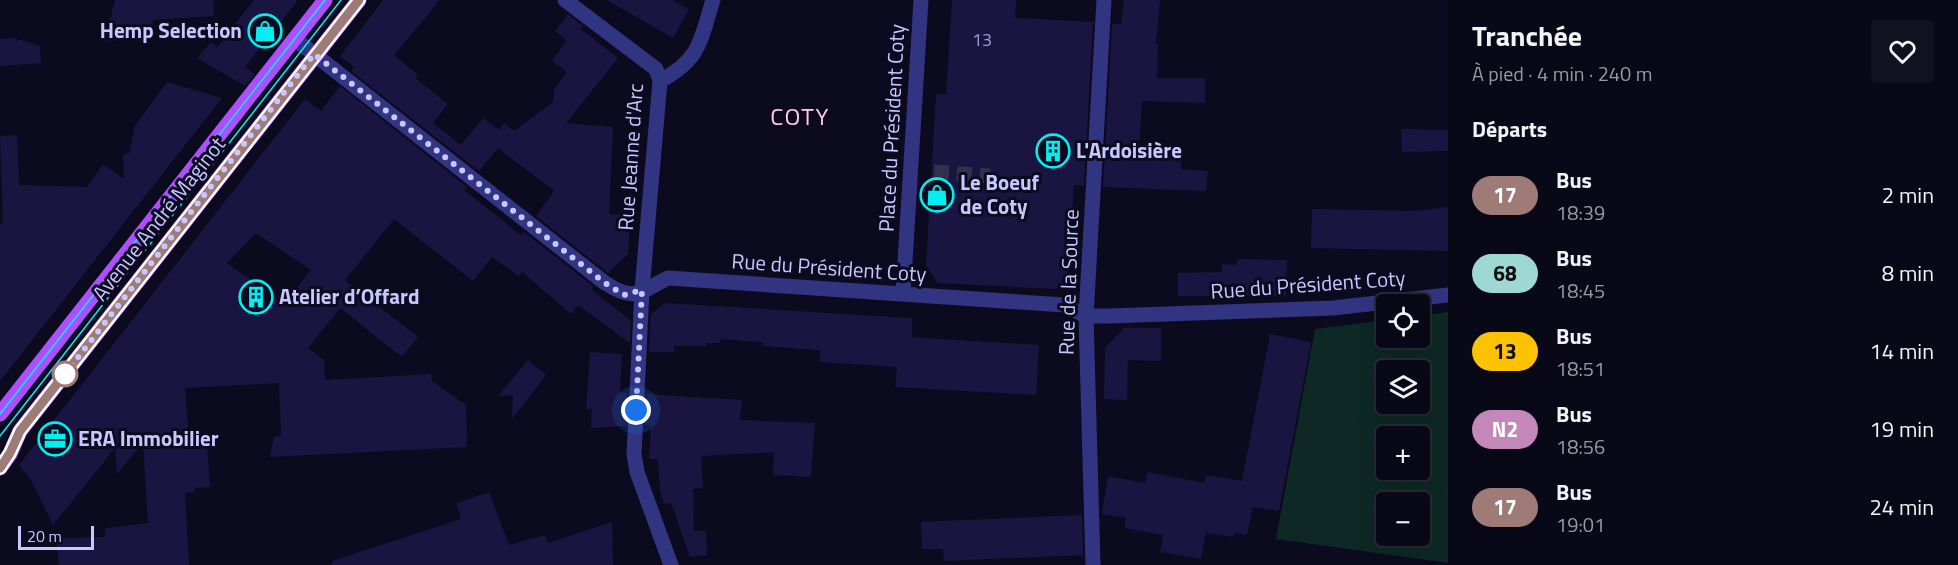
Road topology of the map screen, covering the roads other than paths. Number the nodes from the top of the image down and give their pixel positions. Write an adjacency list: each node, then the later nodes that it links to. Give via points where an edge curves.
1 (325, 0): 7 (main road, Avenue André Maginot)
2 (359, 0): 8 (main road, Avenue André Maginot)
3 (565, 0): 9 (street, Rue Jeanne d'Arc, via 656,69)
4 (713, 0): 9 (street, via 695,54)
5 (921, 0): 11 (street, Place du Président Coty)
6 (1104, 0): 13 (street, Rue de la Source)
7 (295, 39): 8 (street, Rue du Président Coty); 14 (main road, Avenue André Maginot)
8 (314, 54): 10 (street, Rue du Président Coty, via 605,283 624,295); 15 (main road, Avenue André Maginot, via 20,431)
9 (660, 81): 10 (street, Rue Jeanne d'Arc)
10 (642, 290): 11 (street, Rue du Président Coty, via 668,278); 16 (street, Rue Jeanne d'Arc, via 634,454)
11 (903, 294): 13 (street, Rue du Président Coty, via 1064,304)
12 (1448, 295): 13 (street, Rue du Président Coty, via 1333,308)
13 (1086, 316): 17 (street, Rue de la Source)
14 (0, 414)
15 (0, 468)
16 (670, 565)
17 (1093, 565)

